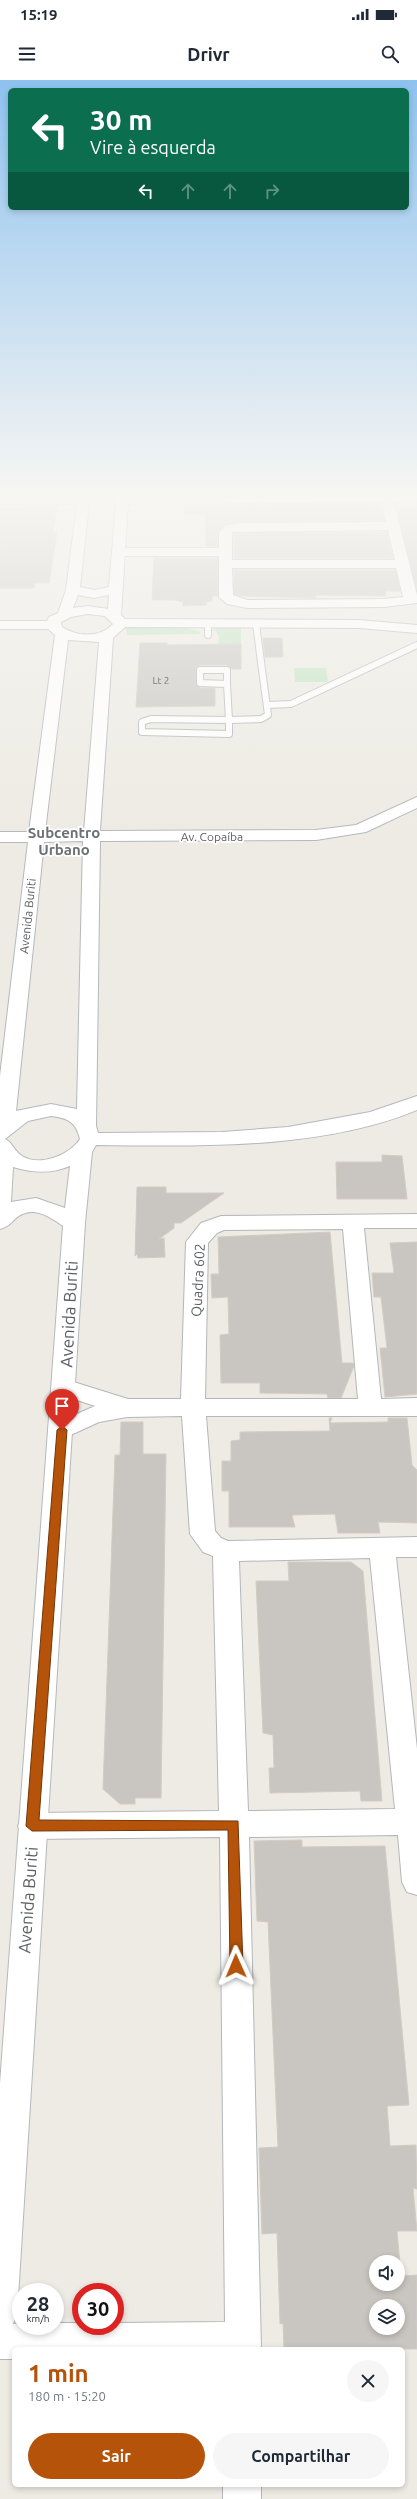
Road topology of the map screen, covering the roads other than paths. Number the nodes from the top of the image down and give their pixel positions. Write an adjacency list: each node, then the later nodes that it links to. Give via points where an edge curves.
1 (67, 607): 3 (street)
2 (117, 607): 4 (street)
3 (64, 614): 4 (street, via 88,610); 7 (street, via 54,620)
4 (117, 619): 5 (street, via 208,629); 9 (street, via 117,630)
5 (256, 624): 8 (street, via 359,624); 12 (lane)
6 (0, 625): 7 (street)
7 (58, 629): 9 (street, via 78,638); 17 (street, Avenida Buriti)
8 (417, 629)
9 (106, 635): 18 (street, Avenida Buriti)
10 (417, 645): 12 (lane, via 291,704)
11 (227, 684): 13 (lane)
12 (267, 705): 13 (lane, via 266,718)
13 (229, 720): 13 (lane, via 146,720 142,722 142,732 229,734)
14 (417, 802): 18 (street, Av. Copaíba, via 360,829 316,835)
15 (417, 815): 18 (street, Av. Copaíba, via 376,832 330,843 294,846)
16 (0, 837): 17 (street, Av. Copaíba)
17 (36, 842): 18 (street, Av. Copaíba); 19 (street, Av. Copaíba); 21 (street, Avenida Buriti)
18 (91, 842): 22 (street, Avenida Buriti)
19 (0, 847)
20 (417, 1102): 22 (street, via 374,1118 299,1133 251,1137)
21 (2, 1139): 22 (street, via 12,1158 35,1166 61,1163); 22 (street, via 12,1119 24,1113 53,1110 79,1118); 23 (street, Avenida Buriti)
22 (86, 1139): 27 (street, Avenida Buriti)
23 (0, 1207)
24 (417, 1221): 26 (street, Quadra 602)
25 (0, 1222): 27 (street, via 14,1209 34,1204 56,1210)
26 (353, 1222): 29 (street, Quadra 602, via 221,1223 202,1234 197,1242); 30 (street)
27 (74, 1223): 28 (street, Avenida Buriti)
28 (64, 1387): 32 (street); 33 (street, Avenida Buriti)
29 (193, 1407): 30 (street); 32 (street); 36 (street, Quadra 602, via 202,1534 212,1545)
30 (370, 1407): 31 (street)
31 (417, 1407)
32 (127, 1408): 33 (street, via 94,1415)
33 (62, 1430): 39 (street, Avenida Buriti)
34 (382, 1548): 35 (street); 36 (street); 37 (street)
35 (417, 1548)
36 (226, 1551): 38 (street)
37 (410, 1822): 38 (street); 40 (street)
38 (234, 1825): 39 (street); 44 (street)
39 (32, 1826): 41 (street, Avenida Buriti)
40 (417, 1882)
41 (9, 2046): 42 (street, Avenida Buriti)
42 (0, 2314)
43 (0, 2341): 44 (street)
44 (244, 2345)
45 (242, 2487): 46 (street)
46 (242, 2499)

